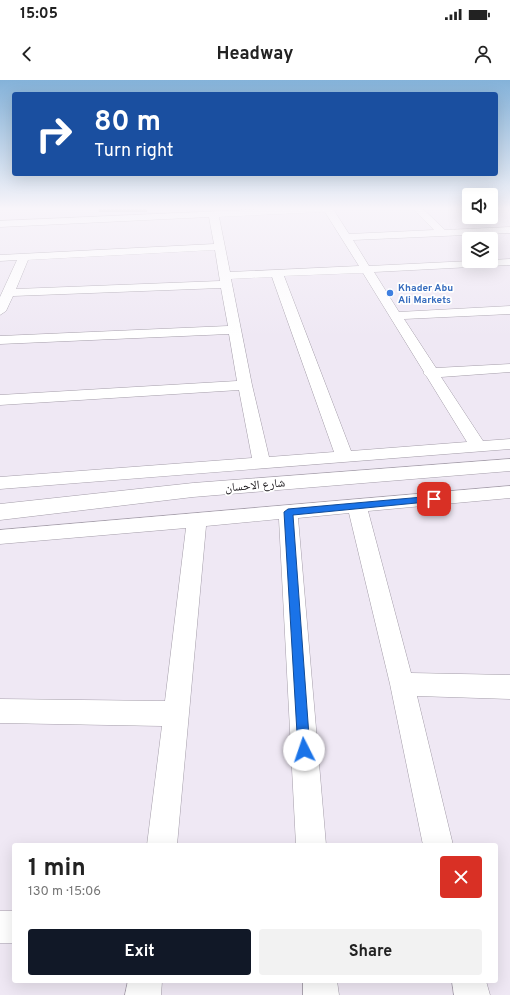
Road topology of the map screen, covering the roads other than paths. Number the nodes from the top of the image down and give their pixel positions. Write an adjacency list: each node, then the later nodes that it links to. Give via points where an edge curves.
1 (118, 252): 4 (street)
2 (220, 252): 9 (street)
3 (355, 252): 7 (street)
4 (24, 257): 5 (street); 10 (street)
5 (0, 258)
6 (510, 262): 7 (street)
7 (365, 268): 8 (street); 13 (street)
8 (277, 274): 9 (street); 22 (street)
9 (225, 280): 10 (street); 14 (street)
10 (8, 293): 12 (street)
11 (510, 310): 13 (street)
12 (0, 311)
13 (395, 316): 17 (street)
14 (234, 330): 15 (street); 18 (street)
15 (0, 340)
16 (510, 368): 17 (street)
17 (430, 373): 21 (street)
18 (245, 385): 19 (street); 23 (street)
19 (0, 400)
20 (510, 444): 21 (street)
21 (478, 446): 22 (street)
22 (344, 456): 23 (street)
23 (262, 462): 25 (street)
24 (510, 465): 28 (street, شارع الاحسان, via 193,490)
25 (0, 483)
26 (510, 492): 27 (street)
27 (357, 506): 29 (street); 32 (street)
28 (0, 512)
29 (288, 512): 30 (street); 37 (street)
30 (197, 520): 31 (street); 35 (street)
31 (0, 537)
32 (402, 684): 33 (street); 38 (street)
33 (510, 686)
34 (0, 711): 35 (street)
35 (177, 714): 36 (street)
36 (162, 843)
37 (311, 843)
38 (438, 843)
39 (0, 926): 40 (street)
40 (12, 927)
41 (145, 983): 44 (street)
42 (320, 983): 45 (street)
43 (469, 983): 46 (street)
44 (143, 995)
45 (321, 995)
46 (472, 995)

